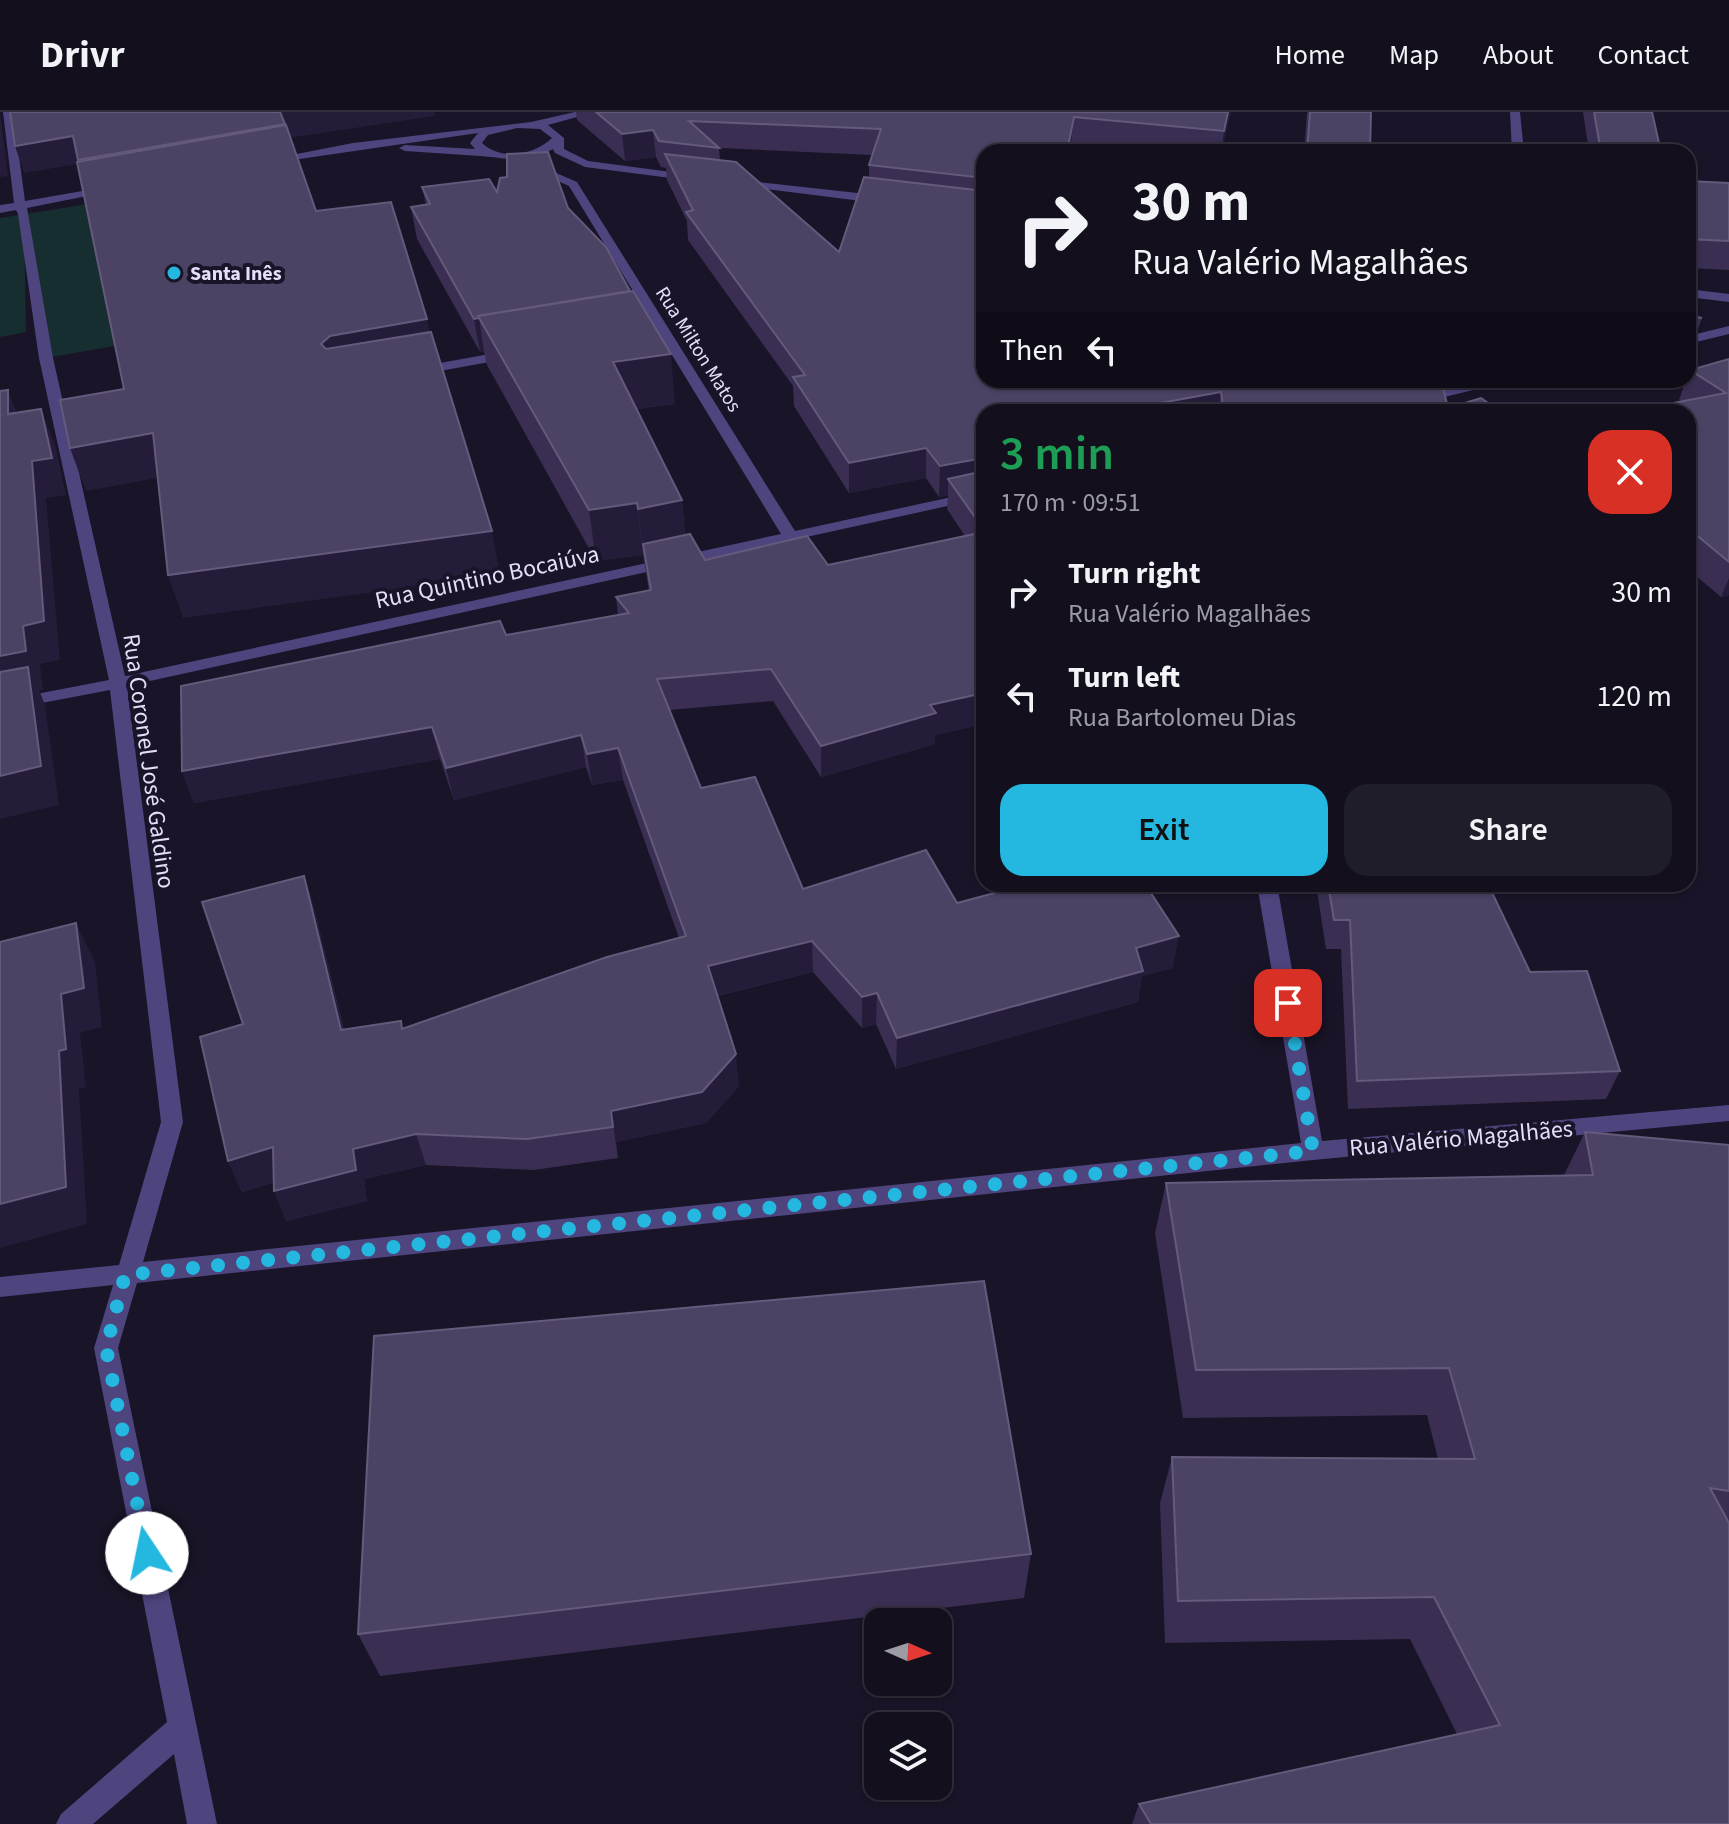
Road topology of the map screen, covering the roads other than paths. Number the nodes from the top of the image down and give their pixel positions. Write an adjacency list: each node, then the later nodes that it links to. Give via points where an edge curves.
1 (8, 112): 18 (street, Rua Coronel José Galdino)
2 (1515, 112): 7 (street)
3 (584, 113): 4 (street); 6 (street)
4 (531, 120): 5 (street); 6 (street)
5 (498, 127): 8 (street); 9 (street, via 478,137 480,149)
6 (556, 135): 10 (street, via 553,145 542,151); 12 (street, via 559,151 567,158)
7 (1517, 144)
8 (353, 146): 9 (street); 11 (street)
9 (489, 153): 10 (street)
10 (508, 156): 13 (street)
11 (262, 162)
12 (606, 167): 13 (street); 14 (street)
13 (577, 178): 22 (street, Rua Milton Matos)
14 (700, 179)
15 (732, 182): 17 (street)
16 (126, 187): 18 (street)
17 (905, 203)
18 (19, 206): 19 (street); 32 (street, Rua Coronel José Galdino, via 46,358)
19 (0, 209)
20 (1696, 294): 21 (street)
21 (1729, 298)
22 (662, 328): 23 (street); 31 (street, Rua Milton Matos)
23 (646, 330)
24 (1729, 330): 25 (street)
25 (1696, 338)
26 (524, 352): 27 (street)
27 (402, 374)
28 (1471, 388): 29 (street)
29 (1400, 404)
30 (976, 496): 31 (street, Rua Quintino Bocaiúva)
31 (790, 535): 32 (street, Rua Quintino Bocaiúva)
32 (118, 683): 33 (street, Rua Quintino Bocaiúva); 37 (street, Rua Coronel José Galdino, via 172,1122 155,1192)
33 (0, 706)
34 (1268, 892): 36 (street)
35 (1729, 1113): 36 (street, Rua Valério Magalhães)
36 (1313, 1151): 37 (street, Rua Valério Magalhães)
37 (125, 1275): 38 (street, Rua Valério Magalhães); 39 (street, Rua Coronel José Galdino, via 106,1348)
38 (0, 1287)
39 (182, 1728): 40 (street); 41 (street, Rua Coronel José Galdino)
40 (71, 1824)
41 (202, 1824)

